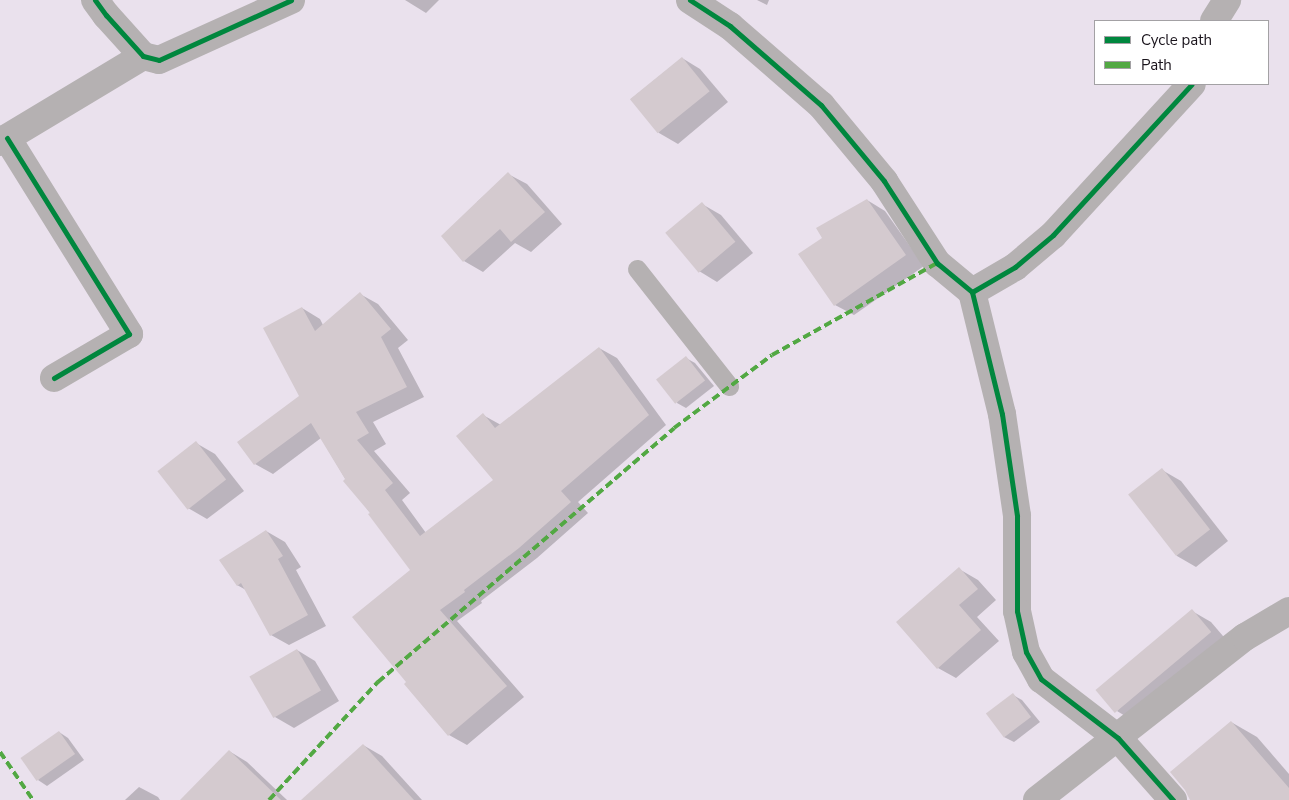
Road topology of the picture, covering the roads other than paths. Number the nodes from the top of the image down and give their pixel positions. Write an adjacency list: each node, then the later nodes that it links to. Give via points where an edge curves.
1 (96, 0): 6 (street)
2 (291, 0): 6 (street, via 159,60)
3 (690, 0): 10 (street, via 730,26 821,105 884,181 937,264)
4 (1227, 0): 5 (street)
5 (1215, 20)
6 (143, 56): 8 (street)
7 (1191, 85): 10 (street, via 1053,235 1015,267)
8 (4, 140): 11 (street, via 129,334)
9 (637, 269): 12 (lane)
10 (972, 292): 14 (street, via 1002,414 1017,516 1017,611 1026,652 1041,679)
11 (54, 378)
12 (730, 386)
13 (1289, 611): 14 (street, via 1246,637)
14 (1118, 738): 15 (street); 16 (street)
15 (1037, 800)
16 (1173, 800)

